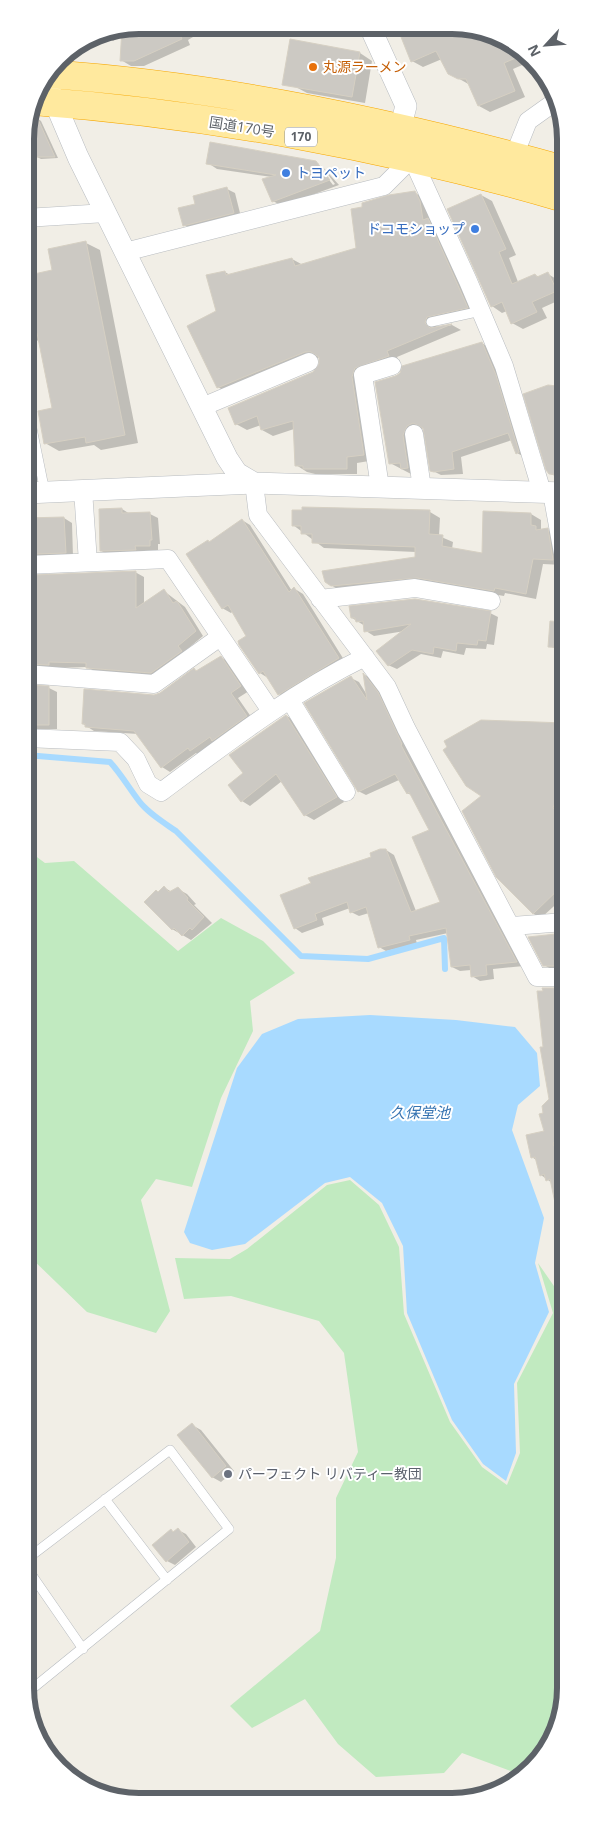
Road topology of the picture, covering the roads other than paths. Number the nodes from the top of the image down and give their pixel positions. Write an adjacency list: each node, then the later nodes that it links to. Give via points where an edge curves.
1 (374, 34): 5 (street, via 406,106)
2 (55, 75): 5 (highway, 国道170号 / 170, via 195,89)
3 (44, 94): 7 (highway, 国道170号 / 170); 10 (street)
4 (552, 104): 6 (street, via 528,121)
5 (400, 129): 6 (highway, 国道170号 / 170)
6 (514, 156): 8 (highway, 国道170号 / 170)
7 (412, 158): 9 (highway, 国道170号 / 170); 12 (street, via 384,186); 13 (street)
8 (557, 168)
9 (557, 196)
10 (106, 213): 11 (street); 12 (street)
11 (34, 217)
12 (126, 252): 17 (street)
13 (481, 311): 14 (lane); 24 (street)
14 (431, 322)
15 (309, 362): 17 (street)
16 (392, 366): 20 (street, via 364,375)
17 (202, 407): 19 (street, via 237,473)
18 (414, 434): 21 (street)
19 (254, 483): 20 (street); 22 (street); 28 (street, via 258,515)
20 (380, 487): 21 (street)
21 (422, 488): 24 (street)
22 (83, 490): 23 (street); 26 (street)
23 (35, 493)
24 (553, 493): 25 (street)
25 (557, 517)
26 (88, 562): 27 (street); 30 (street, via 168,559)
27 (34, 565)
28 (320, 599): 29 (street, via 415,588); 31 (street)
29 (492, 602)
30 (220, 637): 32 (street, via 154,684); 34 (street)
31 (365, 657): 33 (street); 38 (street, via 388,687 406,728)
32 (34, 675)
33 (290, 700): 34 (street); 36 (street)
34 (271, 711): 35 (street, via 161,792 148,784 136,760 120,742)
35 (34, 738)
36 (346, 792)
37 (557, 923): 38 (street)
38 (512, 926): 39 (street, via 537,977)
39 (557, 977)
40 (105, 1499): 41 (lane); 43 (lane); 43 (lane, via 170,1450 229,1529)
41 (34, 1554)
42 (34, 1578): 44 (lane)
43 (168, 1580): 44 (lane)
44 (83, 1649): 45 (lane)
45 (34, 1688)

